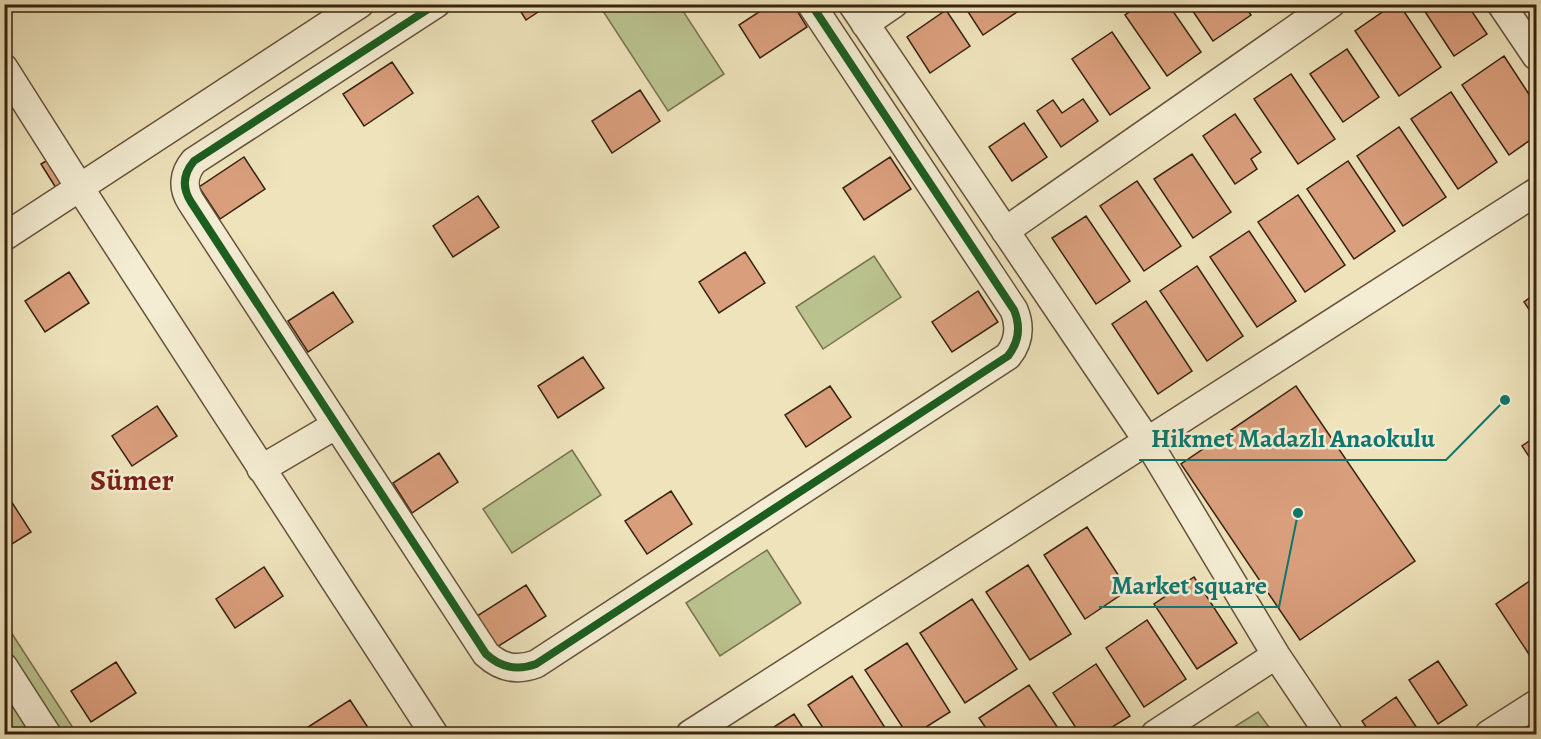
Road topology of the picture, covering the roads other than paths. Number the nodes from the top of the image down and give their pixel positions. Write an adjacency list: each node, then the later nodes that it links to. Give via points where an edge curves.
1 (360, 4): 10 (street)
2 (436, 4): 14 (street, via 194,161 186,174 185,189 190,202)
3 (811, 4): 14 (street, via 1014,310 1017,342 1008,356 536,664 518,668 501,665 486,654)
4 (894, 4): 7 (street)
5 (1330, 4): 12 (street)
6 (1501, 4): 8 (street)
7 (859, 14): 12 (street)
8 (1536, 56)
9 (4, 68): 10 (street)
10 (80, 188): 13 (street); 16 (street)
11 (1536, 192): 15 (street)
12 (1005, 231): 15 (street)
13 (4, 237)
14 (336, 424): 16 (street)
15 (1148, 442): 17 (street); 22 (street)
16 (261, 469): 21 (street)
17 (1276, 655): 23 (street); 24 (street)
18 (4, 667): 20 (street)
19 (1536, 704): 25 (street)
20 (47, 735)
21 (435, 735)
22 (690, 735)
23 (1155, 735)
24 (1329, 735)
25 (1489, 735)

